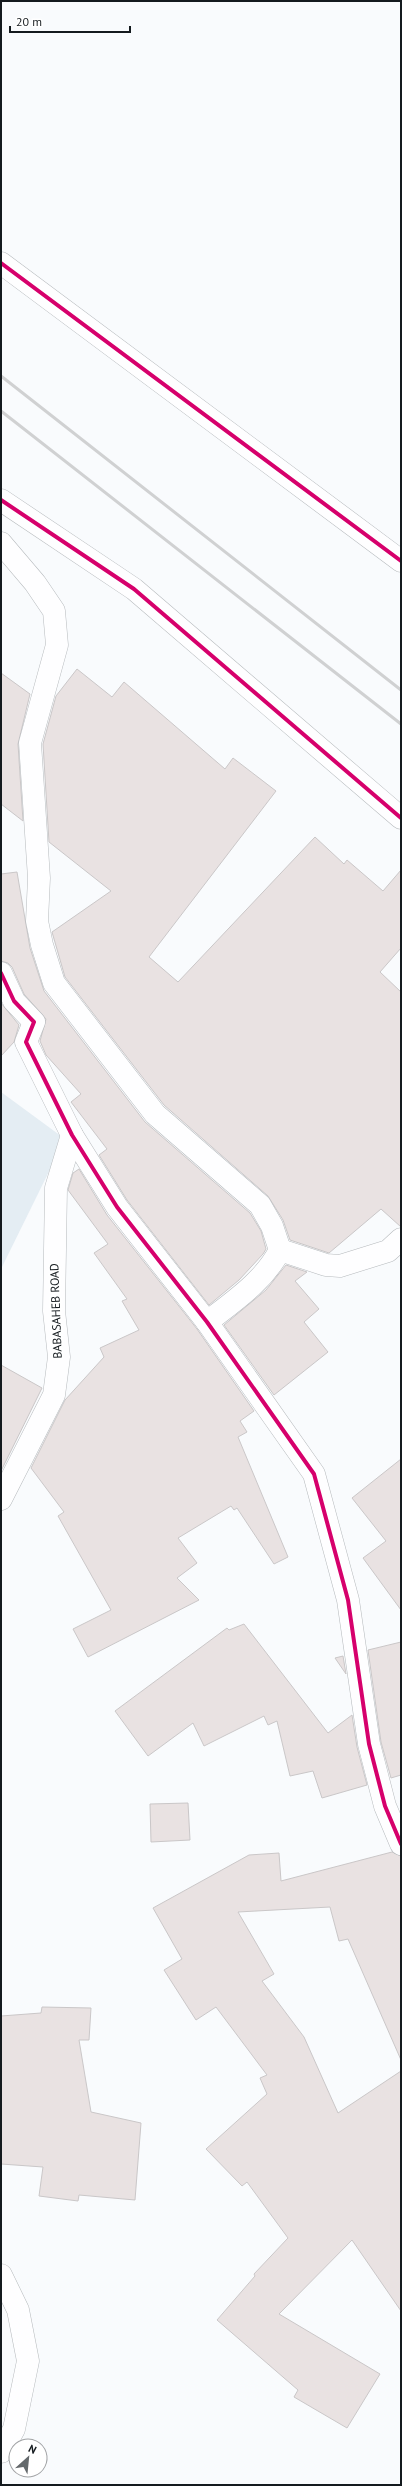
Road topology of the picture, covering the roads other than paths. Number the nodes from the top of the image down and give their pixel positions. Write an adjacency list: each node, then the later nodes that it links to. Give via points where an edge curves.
1 (1, 263): 4 (street)
2 (1, 500): 5 (street, via 134,589)
3 (1, 542): 9 (street, via 35,583 54,612 57,645 30,743 39,878 37,921 54,983 155,1114 260,1205 272,1226)
4 (399, 556)
5 (401, 818)
6 (1, 973): 7 (street, via 14,1001 34,1022 26,1042)
7 (72, 1135): 10 (street, via 117,1207); 11 (street, BABASAHEB ROAD, via 56,1188 54,1312 59,1356 54,1395)
8 (401, 1239): 9 (street, via 388,1251 340,1266 326,1265)
9 (280, 1250): 10 (street, via 272,1266)
10 (207, 1322): 12 (street, via 314,1474 348,1600 369,1744)
11 (1, 1499)
12 (393, 1804): 13 (street)
13 (401, 1844)
14 (1, 2275): 15 (street, via 18,2310 28,2361 14,2429)
15 (1, 2452)

